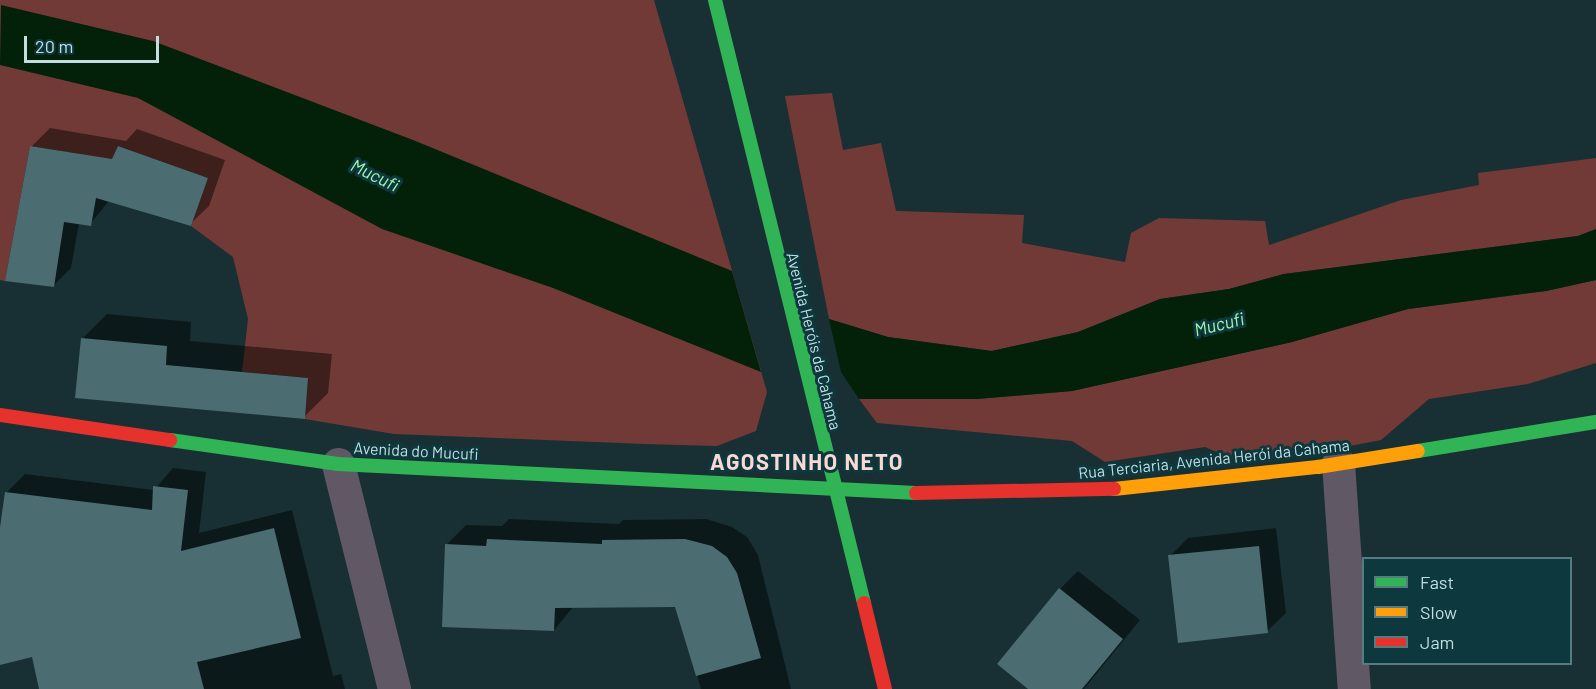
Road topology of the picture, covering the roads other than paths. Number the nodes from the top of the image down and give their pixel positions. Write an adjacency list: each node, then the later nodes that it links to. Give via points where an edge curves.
1 (715, 0): 6 (street, Avenida Heróis da Cahama)
2 (0, 415): 5 (street, Avenida do Mucufi)
3 (1596, 422): 4 (street, Rua Terciaria, Avenida Herói da Cahama)
4 (1338, 463): 6 (street, Rua Terciaria, Avenida Herói da Cahama, via 1122,489 948,495); 9 (street)
5 (338, 464): 6 (street, Avenida do Mucufi); 7 (street)
6 (833, 489): 8 (street, Avenida Heróis da Cahama)
7 (394, 689)
8 (885, 689)
9 (1354, 689)

